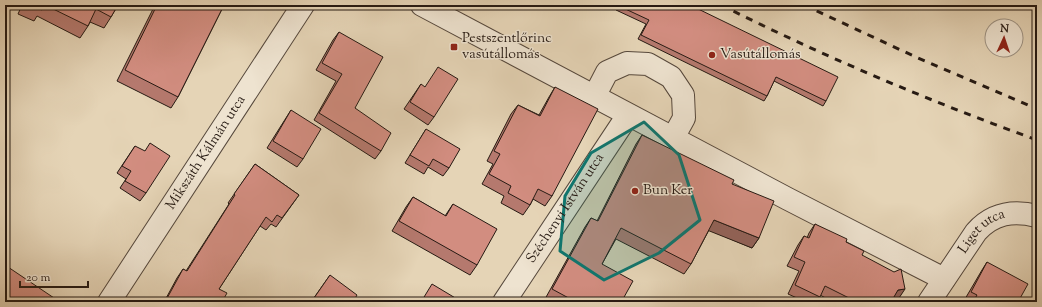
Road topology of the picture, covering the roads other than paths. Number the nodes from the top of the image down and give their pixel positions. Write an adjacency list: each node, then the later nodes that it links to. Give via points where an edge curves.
1 (303, 5): 8 (street, Mikszáth Kálmán utca)
2 (422, 5): 3 (street)
3 (594, 97): 4 (street); 5 (street, via 607,72 627,63 648,64 671,77 683,95 684,118)
4 (628, 114): 5 (street); 9 (street, Széchenyi István utca)
5 (673, 138): 7 (street)
6 (1037, 216): 7 (street, Liget utca, via 1010,213 983,224)
7 (944, 279): 10 (street, Liget utca)
8 (110, 302)
9 (504, 302)
10 (930, 302)

